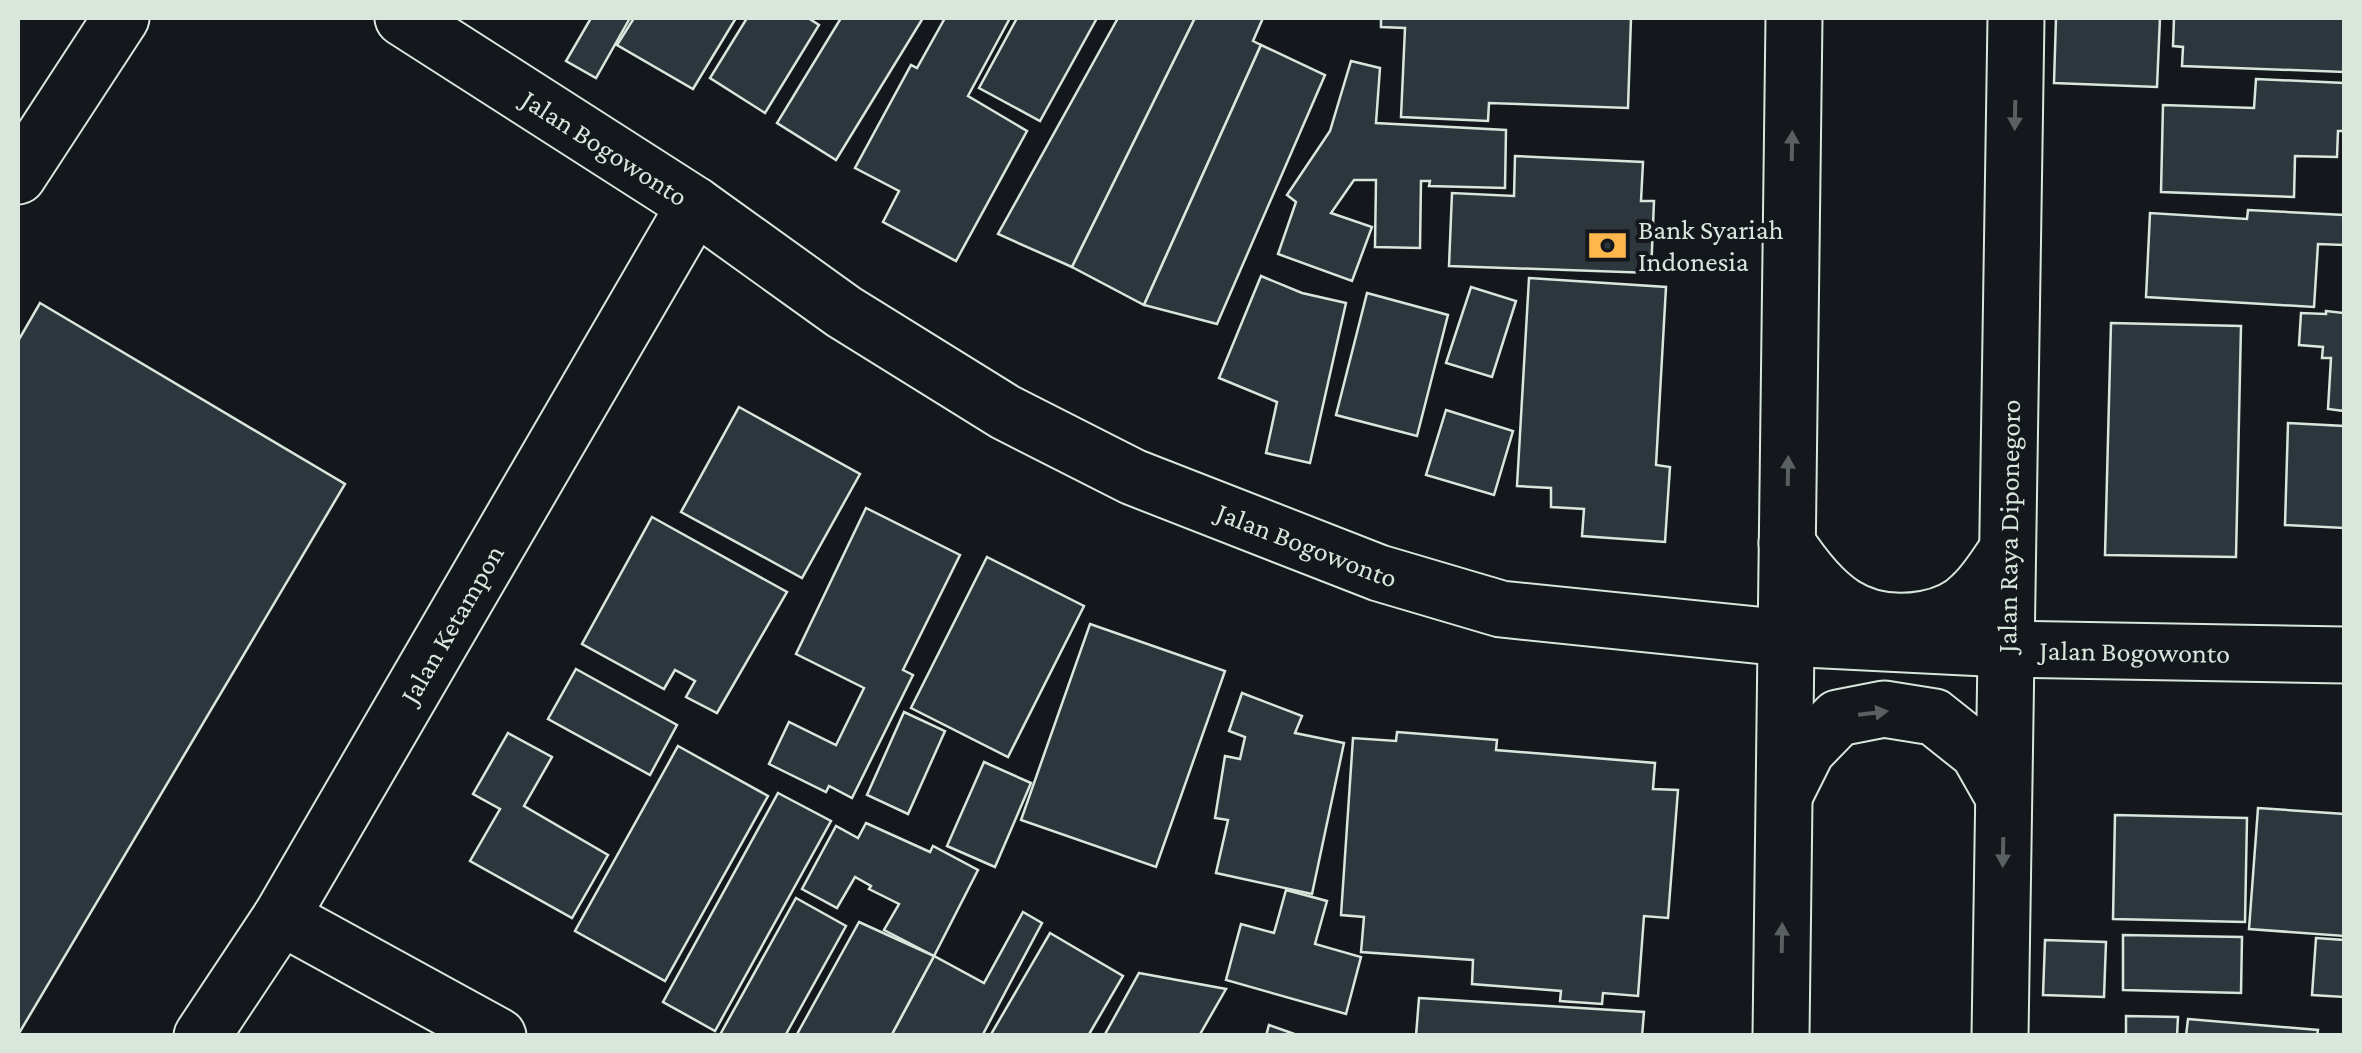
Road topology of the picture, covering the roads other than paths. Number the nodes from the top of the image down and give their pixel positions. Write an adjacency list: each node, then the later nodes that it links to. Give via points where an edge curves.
1 (121, 18): 5 (main road)
2 (403, 18): 6 (main road, Jalan Bogowonto)
3 (1794, 18): 7 (main road, one-way to 3)
4 (2016, 18): 8 (main road, Jalan Raya Diponegoro, one-way to 8)
5 (23, 156)
6 (695, 206): 9 (main road, Jalan Bogowonto, via 860,322 1005,412 1133,477 1379,573 1501,609); 14 (main road, Jalan Ketampon)
7 (1786, 542): 8 (main road, via 1810,578 1860,617 1906,622 1940,616 1972,597); 9 (main road)
8 (2006, 552): 10 (main road, Jalan Raya Diponegoro)
9 (1785, 638): 10 (main road, Jalan Bogowonto); 13 (main road)
10 (2005, 650): 11 (main road, Jalan Bogowonto); 12 (main road, Jalan Raya Diponegoro)
11 (2344, 654)
12 (2003, 796): 13 (main road, one-way to 12, via 1807,750 1838,718 1884,710 1934,717 1978,752); 18 (main road, Jalan Raya Diponegoro, one-way to 18)
13 (1784, 797): 17 (main road, one-way to 13)
14 (280, 917): 15 (main road, Jalan Ketampon); 16 (main road)
15 (202, 1036)
16 (498, 1036)
17 (1781, 1036)
18 (2000, 1036)

